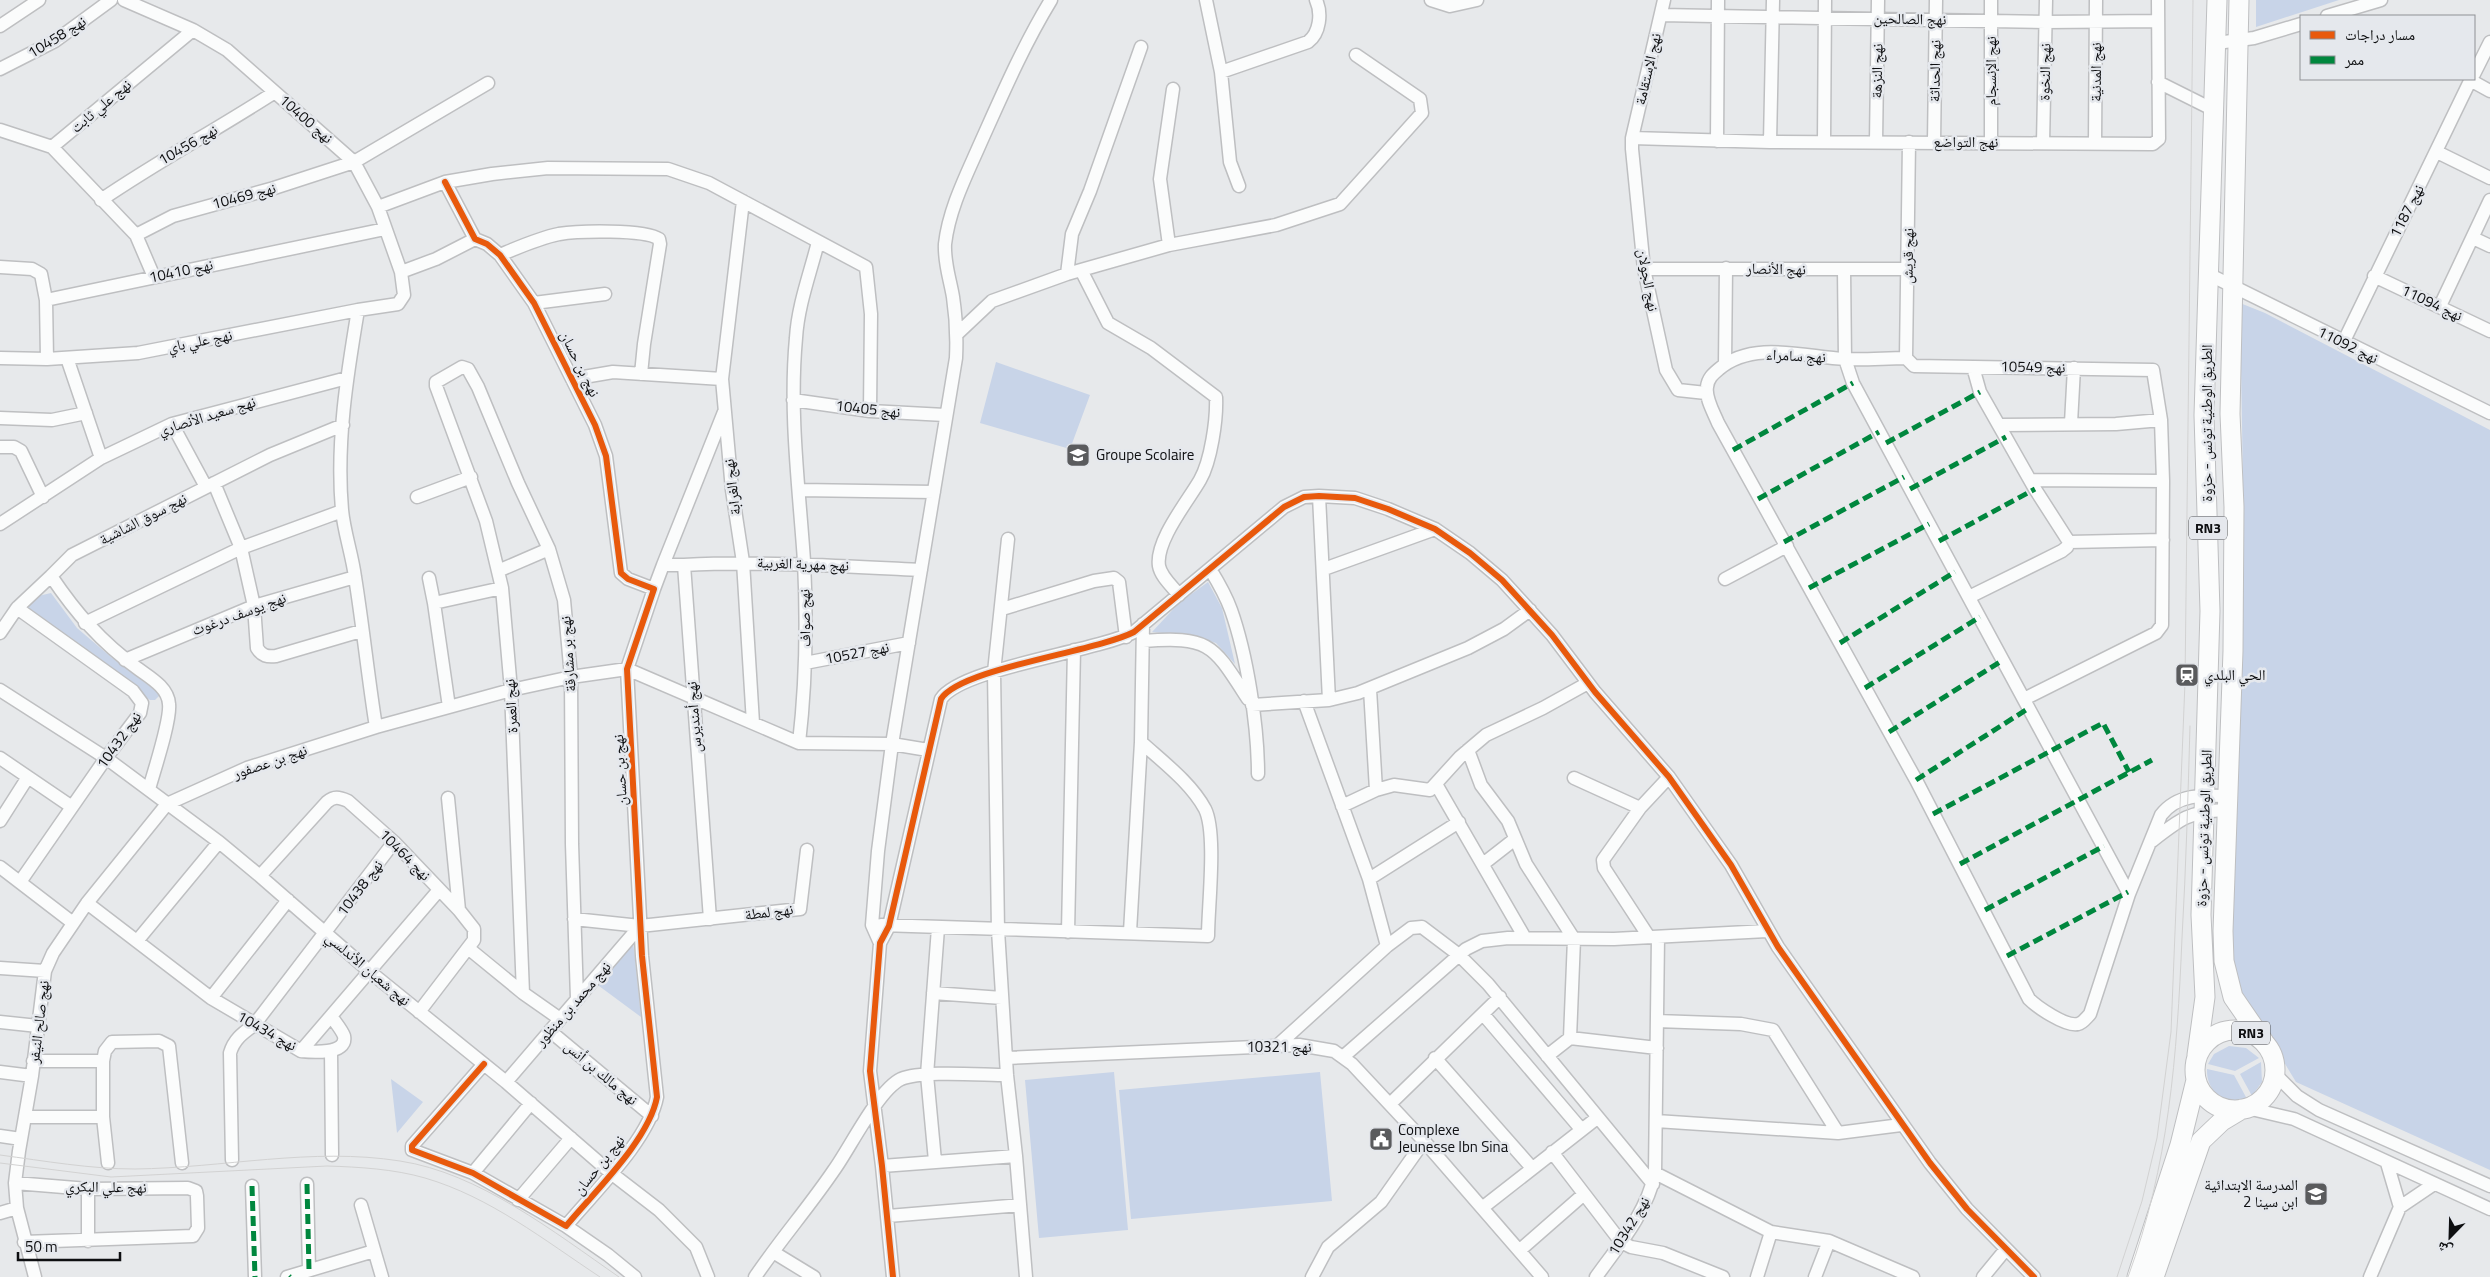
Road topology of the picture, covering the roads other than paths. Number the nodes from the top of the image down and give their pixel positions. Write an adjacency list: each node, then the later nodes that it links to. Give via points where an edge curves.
1 (39, 0): 34 (street)
2 (111, 0): 41 (street, نهج 10458, via 55,41)
3 (124, 0): 35 (street, نهج 10400)
4 (1051, 0): 100 (street, via 1004,90 950,218 945,245 946,275)
5 (1206, 0): 42 (street)
6 (1316, 0): 42 (street, via 1319,19 1313,38 1308,42)
7 (1431, 0): 21 (street, via 1450,6)
8 (1664, 0): 22 (street, نهج الإستقامة)
9 (1718, 0): 24 (street)
10 (1773, 0): 25 (street)
11 (1825, 0): 26 (street)
12 (1878, 0): 27 (street, نهج النزهة)
13 (1936, 0): 28 (street, نهج الحداثة)
14 (1991, 0): 29 (street, نهج الإنسجام)
15 (2046, 0): 31 (street, نهج النخوة)
16 (2096, 0): 32 (street, نهج المدنية)
17 (2158, 0): 30 (street, نهج التواضع)
18 (2217, 0): 38 (highway, الطريق الوطنية تونس - حزوة / RN3)
19 (2239, 0): 36 (highway, الطريق الوطنية تونس - حزوة / RN3)
20 (2381, 0): 23 (street)
21 (1473, 1)
22 (1661, 15): 24 (street, نهج الصالحين); 53 (street, نهج الإستقامة)
23 (2330, 15)
24 (1718, 16): 25 (street, نهج الصالحين); 54 (street)
25 (1773, 16): 26 (street, نهج الصالحين); 55 (street)
26 (1825, 18): 27 (street, نهج الصالحين); 56 (street)
27 (1878, 18): 28 (street, نهج الصالحين); 57 (street, نهج النزهة)
28 (1936, 19): 29 (street, نهج الصالحين); 59 (street, نهج الحداثة)
29 (1991, 21): 31 (street, نهج الصالحين); 60 (street, نهج الإنسجام)
30 (2158, 21): 32 (street, نهج الصالحين); 46 (street, نهج التواضع)
31 (2046, 22): 32 (street, نهج الصالحين); 61 (street, نهج النخوة)
32 (2096, 22): 62 (street, نهج المدنية)
33 (2300, 24): 36 (street)
34 (0, 26)
35 (193, 30): 50 (street, نهج 10400, via 227,50); 63 (street, نهج علي ثابت)
36 (2238, 41): 38 (street); 92 (highway, الطريق الوطنية تونس - حزوة / RN3)
37 (2490, 42): 43 (street, نهج 1187)
38 (2216, 43): 51 (highway, الطريق الوطنية تونس - حزوة / RN3)
39 (1141, 47): 88 (street, via 1072,234)
40 (1356, 55): 78 (street, via 1420,99 1422,113 1340,204 1276,225)
41 (0, 69)
42 (1221, 72): 68 (street, via 1230,162)
43 (2475, 72)
44 (2471, 80): 64 (street, نهج 1187)
45 (2475, 80): 49 (street)
46 (2158, 82): 51 (street); 62 (street, نهج التواضع, via 2159,139 2156,142)
47 (488, 83): 65 (street, نهج 10469)
48 (1173, 89): 78 (street, via 1160,179)
49 (2490, 91)
50 (275, 92): 65 (street, نهج 10400); 69 (street, نهج 10456)
51 (2212, 109): 89 (highway, الطريق الوطنية تونس - حزوة / RN3)
52 (0, 130): 63 (street)
53 (1632, 138): 54 (street, نهج التواضع); 82 (street, نهج الجولان)
54 (1717, 141): 55 (street, نهج التواضع)
55 (1770, 142): 56 (street, نهج التواضع)
56 (1824, 142): 57 (street, نهج التواضع)
57 (1876, 142): 58 (street, نهج التواضع)
58 (1909, 142): 59 (street, نهج التواضع); 84 (street, نهج قريش)
59 (1934, 142): 60 (street, نهج التواضع)
60 (1991, 142): 61 (street, نهج التواضع)
61 (2043, 143): 62 (street, نهج التواضع)
62 (2095, 144)
63 (52, 147): 69 (street)
64 (2437, 152): 66 (street); 90 (street, نهج 1187)
65 (354, 162): 72 (street, نهج 10400); 74 (street, نهج 10469, via 173,216)
66 (2490, 178)
67 (445, 182): 71 (street, via 548,168 668,169 709,183); 72 (street); 76 (street)
68 (1239, 186)
69 (101, 200): 74 (street)
70 (2490, 200): 75 (street)
71 (743, 201): 77 (street); 113 (street, نهج الغرابة)
72 (378, 207): 73 (street, نهج 10400)
73 (384, 229): 87 (street, نهج 10400); 91 (street, نهج 10410)
74 (136, 235): 91 (street)
75 (2473, 238): 79 (street); 97 (street)
76 (475, 239): 80 (street, نهج بن حسان); 87 (street)
77 (818, 242): 116 (street, نهج صواف, via 801,304); 118 (street, via 861,262 868,271)
78 (1169, 245): 85 (street)
79 (2490, 246)
80 (500, 255): 95 (street, نهج بن حسان); 110 (street, via 560,234 650,234 659,239)
81 (0, 268): 94 (street, via 40,272)
82 (1644, 268): 83 (street, نهج الأنصار); 115 (street, نهج الجولان, via 1671,381 1678,390)
83 (1726, 268): 86 (street, نهج الأنصار); 107 (street)
84 (1908, 269): 86 (street, نهج الأنصار); 106 (street, نهج قريش)
85 (1080, 270): 88 (street); 162 (street, via 1108,323 1151,348 1216,397 1217,409 1205,467 1170,526 1159,555 1159,567)
86 (1844, 270): 105 (street)
87 (401, 272): 96 (street, نهج 10400, via 404,295)
88 (1067, 274): 100 (street, via 992,302)
89 (2208, 274): 92 (street, نهج 11092); 209 (highway, الطريق الوطنية تونس - حزوة / RN3, via 2204,415 2210,611)
90 (2374, 276): 97 (street, نهج 11094); 101 (street, نهج 1187)
91 (154, 277): 94 (street, نهج 10410)
92 (2232, 284): 101 (street, نهج 11092); 210 (highway, الطريق الوطنية تونس - حزوة / RN3, via 2233,650)
93 (605, 294): 95 (street)
94 (46, 300): 104 (street)
95 (534, 303): 112 (street, نهج بن حسان)
96 (398, 304): 98 (street, نهج علي باي)
97 (2440, 306): 99 (street, نهج 11094)
98 (358, 310): 103 (street, نهج علي باي, via 138,353); 111 (street)
99 (2490, 330)
100 (957, 334): 121 (street)
101 (2343, 343): 117 (street, نهج 11092)
102 (0, 358): 104 (street, نهج علي باي)
103 (67, 358): 104 (street, نهج علي باي); 120 (street)
104 (48, 359)
105 (1845, 359): 106 (street, نهج 10549); 107 (street, نهج سامراء, via 1769,352); 163 (street, via 1853,383)
106 (1910, 362): 108 (street, نهج 10549)
107 (1725, 364): 115 (street, نهج سامراء, via 1710,377)
108 (1974, 367): 109 (street, نهج 10549); 127 (street, via 1980,392)
109 (2074, 368): 123 (street, نهج 10549, via 2153,370); 124 (street)
110 (641, 374): 112 (street, via 613,372); 113 (street)
111 (347, 378): 125 (street, نهج سعيد الأنصاري); 126 (street)
112 (572, 379): 161 (street, نهج بن حسان, via 606,456 621,573)
113 (722, 380): 119 (street, نهج الغرابة)
114 (436, 386): 130 (street, نهج العمرة); 147 (street, نهج بر مشارقة, via 436,382 462,367 468,369)
115 (1706, 393): 145 (street, via 1718,423)
116 (792, 400): 118 (street, نهج 10405); 134 (street, نهج صواف)
117 (2489, 409)
118 (870, 410): 121 (street, نهج 10405)
119 (724, 412): 148 (street, نهج الغرابة); 150 (street)
120 (86, 413): 122 (street, via 52,420); 129 (street)
121 (945, 415): 135 (street)
122 (0, 418)
123 (2161, 420): 124 (street); 132 (street)
124 (2071, 423): 127 (street)
125 (172, 424): 129 (street, نهج سعيد الأنصاري); 133 (street)
126 (343, 425): 133 (street, نهج سوق الشاشية, via 270,455); 139 (street)
127 (2000, 425): 131 (street)
128 (0, 447): 137 (street, via 14,447 21,451)
129 (101, 458): 137 (street, نهج سعيد الأنصاري)
130 (471, 477): 138 (street); 155 (street, نهج العمرة)
131 (2030, 480): 132 (street); 144 (street)
132 (2163, 481): 143 (street)
133 (210, 485): 146 (street); 156 (street, نهج سوق الشاشية, via 72,555)
134 (798, 490): 135 (street); 149 (street, نهج صواف)
135 (934, 492): 154 (street)
136 (1319, 496): 141 (street, via 1355,498); 152 (street, via 1304,497 1284,507); 153 (street)
137 (43, 497): 140 (street, نهج سعيد الأنصاري)
138 (417, 497)
139 (342, 510): 146 (street); 157 (street)
140 (0, 524)
141 (1435, 529): 153 (street); 168 (street, via 1470,552)
142 (1008, 539): 167 (street)
143 (2163, 540): 144 (street); 187 (street, via 2162,625 2156,633)
144 (2069, 542): 163 (street, via 2062,551)
145 (1787, 546): 159 (street); 228 (street, via 2034,1004 2068,1022 2080,1024 2085,1020 2090,1014)
146 (241, 548): 165 (street); 169 (street)
147 (549, 549): 155 (street); 181 (street, نهج بر مشارقة, via 564,600)
148 (742, 562): 149 (street, نهج مهرية الغربية); 151 (street, نهج مهرية الغربية); 192 (street, نهج الغرابة)
149 (804, 564): 154 (street, نهج مهرية الغربية); 178 (street, نهج صواف)
150 (663, 565): 151 (street); 161 (street)
151 (684, 565): 186 (street, نهج أمنديرس)
152 (1210, 569): 162 (street); 190 (street, via 1231,610)
153 (1324, 569): 188 (street)
154 (922, 570): 175 (street)
155 (498, 571): 160 (street, نهج العمرة)
156 (51, 576): 166 (street, نهج سوق الشاشية); 169 (street)
157 (355, 577): 165 (street, نهج يوسف درغوث); 171 (street)
158 (429, 578): 164 (street)
159 (1725, 579)
160 (502, 588): 164 (street); 185 (street, نهج العمرة)
161 (654, 589): 179 (street, نهج بن حسان)
162 (1179, 595): 170 (street)
163 (1969, 596): 187 (street)
164 (434, 603): 191 (street)
165 (254, 606): 171 (street, via 257,648 265,656 276,656); 177 (street, نهج يوسف درغوث)
166 (17, 608): 172 (street); 200 (street, نهج 10432, via 139,697 142,703 140,714)
167 (1002, 609): 173 (street, via 1114,578 1118,582); 180 (street)
168 (1530, 610): 182 (street); 183 (street, via 1468,648)
169 (85, 623): 177 (street)
170 (1143, 624): 173 (street); 174 (street)
171 (361, 631): 193 (street)
172 (0, 633)
173 (1126, 636): 176 (street)
174 (1143, 641): 190 (street, via 1186,640 1206,645 1227,668); 194 (street)
175 (909, 643): 178 (street, نهج 10527); 196 (street)
176 (1074, 650): 180 (street); 241 (street)
177 (125, 660): 206 (street, via 161,686 170,704)
178 (805, 663): 195 (street, نهج صواف)
179 (627, 668): 181 (street, نهج بن عصفور); 186 (street); 236 (street, نهج بن حسان)
180 (994, 672): 197 (street, via 951,687 944,694); 239 (street)
181 (572, 677): 185 (street, نهج بن عصفور); 232 (street, نهج بر مشارقة)
182 (1588, 683): 198 (street, via 1486,735); 203 (street)
183 (1370, 689): 188 (street); 207 (street)
184 (0, 690): 200 (street, نهج شعبان الأندلسي)
185 (511, 690): 191 (street, نهج بن عصفور); 255 (street, نهج العمرة)
186 (693, 698): 192 (street); 233 (street, نهج أمنديرس)
187 (2024, 699): 228 (street)
188 (1329, 700): 189 (street)
189 (1304, 701): 190 (street); 212 (street)
190 (1252, 705): 201 (street, via 1258,745)
191 (449, 708): 193 (street, نهج بن عصفور)
192 (753, 723): 195 (street)
193 (376, 727): 211 (street, نهج بن عصفور, via 247,768)
194 (1141, 742): 242 (street); 242 (street, via 1174,771 1208,815 1208,936)
195 (799, 743): 196 (street)
196 (892, 744): 197 (street); 235 (street)
197 (928, 750): 237 (street)
198 (1468, 750): 205 (street); 217 (street, via 1481,785 1508,821)
199 (0, 758): 202 (street)
200 (106, 758): 206 (street, نهج شعبان الأندلسي); 213 (street, نهج 10432)
201 (1258, 774)
202 (28, 777): 213 (street); 215 (street)
203 (1669, 777): 214 (street); 240 (street, via 1731,865)
204 (1574, 778): 214 (street)
205 (1436, 784): 207 (street, via 1428,791 1400,784); 216 (street)
206 (149, 790): 211 (street, نهج شعبان الأندلسي)
207 (1376, 790): 212 (street)
208 (448, 798): 231 (street)
209 (2206, 803): 210 (street); 218 (street); 218 (street, via 2179,799 2167,807 2157,822); 276 (highway, الطريق الوطنية تونس - حزوة / RN3, via 2201,915 2205,996)
210 (2227, 803): 271 (highway, الطريق الوطنية تونس - حزوة / RN3, via 2224,961 2232,997)
211 (168, 804): 219 (street, نهج شعبان الأندلسي); 230 (street, نهج صالح النيفر)
212 (1342, 806): 225 (street)
213 (72, 807): 226 (street, نهج 10432)
214 (1640, 808): 244 (street, via 1605,856 1603,864)
215 (0, 821)
216 (1459, 822): 222 (street); 225 (street)
217 (1515, 839): 222 (street); 246 (street, via 1526,864)
218 (2152, 841): 228 (street)
219 (219, 842): 224 (street, نهج شعبان الأندلسي); 247 (street)
220 (394, 842): 224 (street, نهج 10464, via 348,802 340,797 332,798); 227 (street, نهج 10464); 243 (street, نهج 10438)
221 (807, 850): 233 (street, نهج لمطة, via 800,909)
222 (1483, 864): 245 (street)
223 (0, 867): 226 (street)
224 (260, 876): 229 (street, نهج شعبان الأندلسي)
225 (1369, 879): 249 (street)
226 (20, 882): 234 (street)
227 (439, 890): 231 (street, نهج 10464); 254 (street, نهج 10434)
228 (2129, 894)
229 (288, 900): 243 (street, نهج شعبان الأندلسي); 258 (street)
230 (87, 903): 234 (street, نهج صالح النيفر); 247 (street, نهج 10434)
231 (459, 910): 250 (street, نهج 10464, via 475,934)
232 (574, 919): 236 (street); 260 (street, نهج بر مشارقة)
233 (710, 919): 236 (street)
234 (73, 923): 253 (street, نهج صالح النيفر)
235 (872, 924): 237 (street); 248 (street)
236 (640, 926): 260 (street, نهج محمد بن منظور); 295 (street, نهج بن حسان, via 657,1086)
237 (889, 926): 238 (street); 248 (street)
238 (938, 928): 239 (street); 256 (street)
239 (998, 930): 241 (street); 259 (street)
240 (1767, 931): 244 (street); 300 (street)
241 (1068, 932): 242 (street)
242 (1130, 932)
243 (326, 934): 254 (street, نهج شعبان الأندلسي); 267 (street, نهج 10438)
244 (1653, 937): 246 (street); 265 (street)
245 (1525, 938): 246 (street); 251 (street, via 1486,940)
246 (1574, 939): 270 (street)
247 (137, 941): 258 (street, نهج 10434)
248 (880, 943): 293 (street, via 870,1071)
249 (1387, 946): 251 (street, via 1418,926); 272 (street)
250 (468, 948): 255 (street); 261 (street, نهج 10464)
251 (1458, 955): 257 (street); 277 (street)
252 (0, 968): 253 (street)
253 (45, 971): 268 (street, نهج صالح النيفر)
254 (369, 971): 261 (street, نهج شعبان الأندلسي); 263 (street, نهج 10434)
255 (523, 993): 264 (street)
256 (933, 993): 259 (street); 286 (street)
257 (1500, 997): 262 (street); 278 (street)
258 (211, 998): 267 (street, نهج 10434)
259 (1002, 998): 279 (street)
260 (577, 999): 264 (street, نهج محمد بن منظور)
261 (419, 1012): 283 (street, نهج شعبان الأندلسي)
262 (1483, 1014): 280 (street); 301 (street)
263 (332, 1016): 274 (street, نهج 10434); 275 (street, via 344,1039 341,1046)
264 (560, 1019): 269 (street, نهج محمد بن منظور)
265 (1657, 1021): 273 (street); 302 (street, via 1742,1024 1773,1030)
266 (0, 1022): 268 (street)
267 (254, 1025): 274 (street, نهج 10434); 310 (street, نهج 10438, via 236,1038 230,1053)
268 (38, 1026): 281 (street, نهج صالح النيفر)
269 (550, 1031): 290 (street, نهج محمد بن منظور); 295 (street, نهج مالك بن أنس)
270 (1570, 1038): 273 (street); 278 (street)
271 (2264, 1042): 276 (highway, RN3, via 2253,1034 2227,1030 2214,1035); 285 (highway, RN3, via 2273,1056)
272 (1278, 1045): 277 (street, نهج 10321, via 1318,1047); 279 (street, نهج 10321)
273 (1657, 1048): 299 (street)
274 (301, 1051): 275 (street)
275 (331, 1051): 308 (street)
276 (2197, 1055): 289 (highway, RN3)
277 (1344, 1056): 292 (street, نهج 10321)
278 (1547, 1056): 298 (street)
279 (1006, 1058): 287 (street)
280 (1435, 1058): 292 (street); 316 (street)
281 (34, 1061): 282 (street); 288 (street, نهج صالح النيفر)
282 (103, 1061): 296 (street); 313 (street, via 112,1042 160,1041 170,1046)
283 (484, 1064): 290 (street, نهج شعبان الأندلسي); 317 (street, via 412,1146 414,1152)
284 (0, 1072): 288 (street)
285 (2275, 1074): 294 (highway, via 2270,1088 2260,1100); 324 (street, via 2296,1096 2319,1110)
286 (926, 1075): 287 (street); 293 (street, via 909,1077 894,1084); 311 (street)
287 (1007, 1075): 309 (street)
288 (32, 1076): 297 (street, نهج صالح النيفر)
289 (2196, 1080): 294 (highway, via 2205,1096 2218,1106); 370 (highway, RN3, via 2180,1145)
290 (506, 1082): 291 (street, نهج شعبان الأندلسي)
291 (531, 1103): 304 (street, نهج شعبان الأندلسي); 317 (street)
292 (1390, 1104): 306 (street, نهج 10321)
293 (874, 1108): 315 (street); 338 (street, via 834,1171)
294 (2244, 1108): 314 (street, via 2294,1119); 371 (highway, via 2222,1121 2201,1141)
295 (652, 1116): 318 (street, نهج بن حسان)
296 (103, 1117): 297 (street); 312 (street)
297 (25, 1118): 305 (street, نهج صالح النيفر)
298 (1597, 1118): 301 (street); 319 (street)
299 (1656, 1120): 302 (street); 319 (street)
300 (1902, 1125): 302 (street); 343 (street, via 1968,1208)
301 (1581, 1129): 307 (street)
302 (1838, 1133)
303 (0, 1136): 305 (street)
304 (570, 1138): 318 (street, نهج شعبان الأندلسي); 327 (street)
305 (21, 1139): 320 (street, نهج صالح النيفر)
306 (1424, 1141): 332 (street, نهج 10321); 361 (street, via 1381,1202 1328,1247)
307 (1552, 1152): 316 (street); 326 (street)
308 (332, 1155)
309 (1016, 1156): 311 (street); 329 (street)
310 (232, 1160)
311 (935, 1161): 315 (street)
312 (108, 1163)
313 (182, 1163)
314 (2387, 1163): 322 (street); 330 (street)
315 (882, 1166): 335 (street)
316 (1532, 1168): 332 (street)
317 (472, 1173): 327 (street)
318 (611, 1173): 336 (street, نهج بن حسان); 355 (street, نهج شعبان الأندلسي, via 659,1210 692,1241)
319 (1654, 1178): 337 (street); 342 (street, نهج 10342, via 1638,1215)
320 (15, 1183): 325 (street, نهج علي البكري); 331 (street, نهج صالح النيفر)
321 (307, 1184): 348 (street)
322 (2434, 1184): 330 (street); 333 (street)
323 (252, 1186): 351 (street)
324 (2490, 1186)
325 (88, 1189): 341 (street); 341 (street, نهج علي البكري, via 188,1188 196,1191 198,1228 193,1236)
326 (1584, 1194): 342 (street); 344 (street)
327 (518, 1200): 336 (street)
328 (361, 1205): 345 (street)
329 (1020, 1205): 335 (street); 360 (street)
330 (2400, 1207): 372 (street)
331 (17, 1208): 334 (street); 340 (street, نهج صالح النيفر)
332 (1482, 1208): 344 (street, نهج 10321)
333 (2490, 1209)
334 (0, 1213)
335 (888, 1216): 358 (street)
336 (566, 1226): 354 (street)
337 (1771, 1232): 339 (street); 365 (street)
338 (782, 1239): 346 (street); 347 (street)
339 (1830, 1241): 366 (street); 367 (street)
340 (24, 1242): 341 (street); 350 (street, نهج صالح النيفر)
341 (88, 1242)
342 (1621, 1242): 349 (street, via 1663,1253); 363 (street, نهج 10342)
343 (2006, 1249): 368 (street); 369 (street)
344 (1520, 1250): 362 (street, نهج 10321)
345 (374, 1251): 348 (street); 353 (street)
346 (773, 1252): 347 (street); 356 (street)
347 (791, 1262): 357 (street)
348 (309, 1270): 352 (street)
349 (1705, 1273): 364 (street)
350 (34, 1277)
351 (255, 1277)
352 (289, 1277)
353 (382, 1277)
354 (634, 1277)
355 (708, 1277)
356 (755, 1277)
357 (814, 1277)
358 (893, 1277)
359 (1020, 1277): 360 (street)
360 (1026, 1277)
361 (1312, 1277)
362 (1542, 1277)
363 (1596, 1277)
364 (1723, 1277)
365 (1757, 1277)
366 (1815, 1277)
367 (1913, 1277)
368 (1983, 1277)
369 (2034, 1277)
370 (2137, 1277)
371 (2154, 1277)
372 (2370, 1277)

